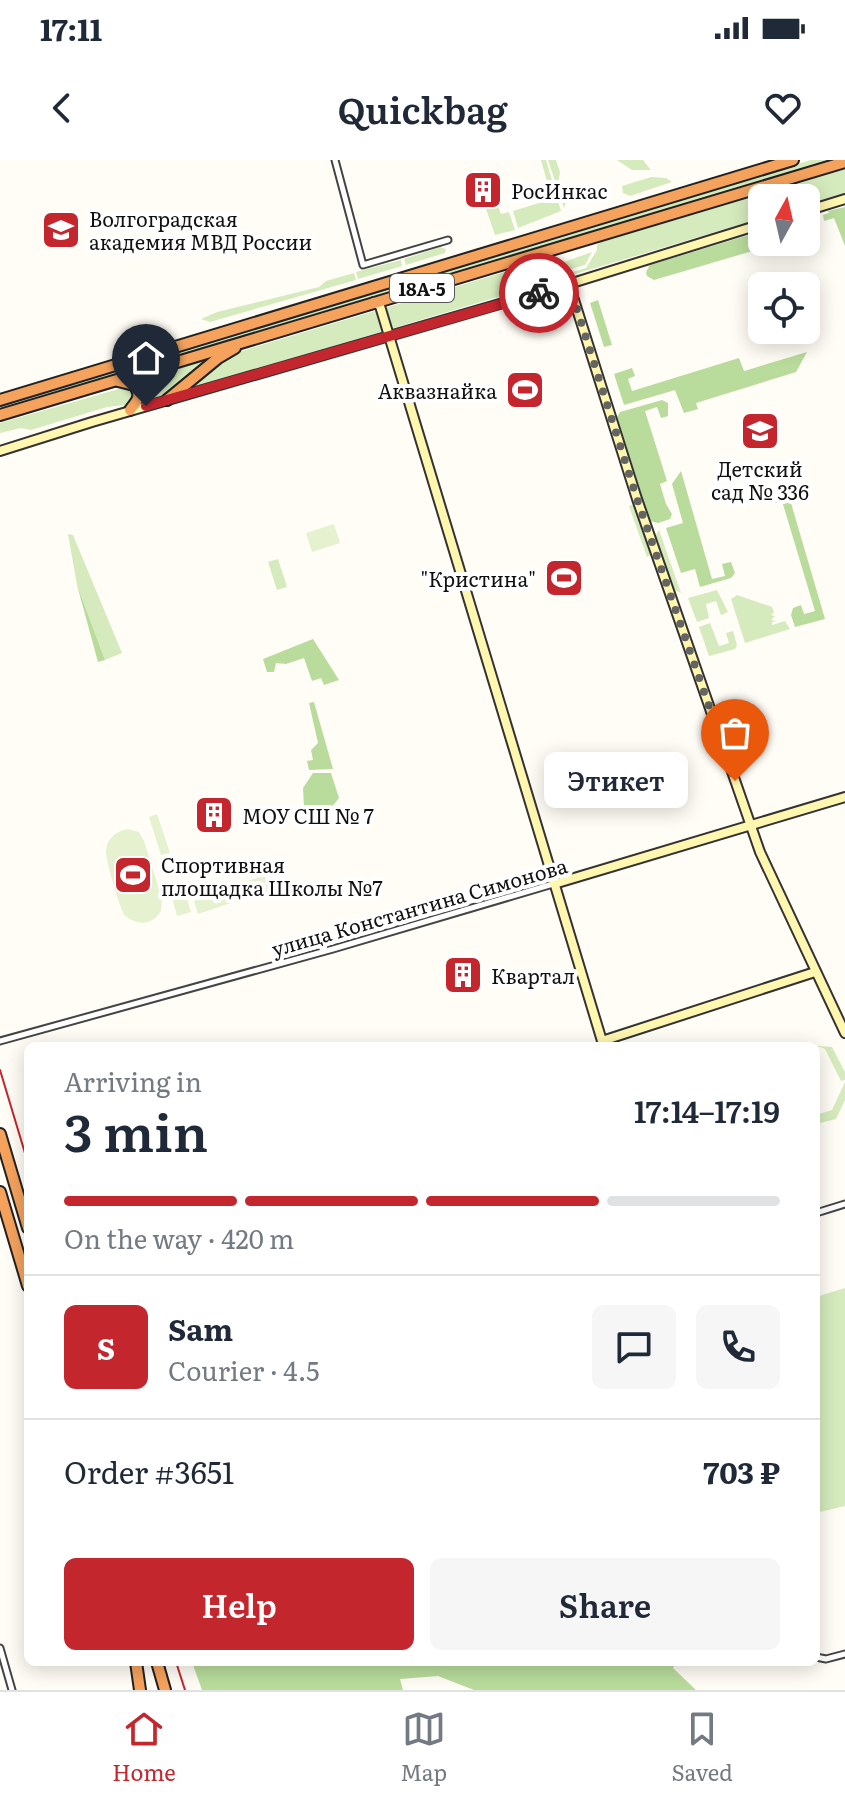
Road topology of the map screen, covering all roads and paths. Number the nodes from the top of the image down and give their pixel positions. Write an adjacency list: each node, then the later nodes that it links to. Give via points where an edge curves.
1 (335, 160): 7 (street, via 363,265)
2 (793, 160): 13 (highway, 18А-5)
3 (845, 162): 9 (highway, 18А-5)
4 (845, 199): 5 (main road)
5 (820, 207)
6 (748, 228): 8 (main road)
7 (448, 240)
8 (569, 284): 10 (main road); 19 (main road)
9 (374, 302): 10 (main road, via 380,306); 11 (highway, 18А-5)
10 (388, 336): 14 (main road); 20 (main road)
11 (251, 338): 12 (highway, 18А-5); 14 (highway)
12 (112, 381): 15 (highway, via 134,385 139,392); 16 (highway, 18А-5)
13 (0, 400)
14 (167, 400): 15 (main road)
15 (130, 410): 17 (main road)
16 (0, 415)
17 (0, 451)
18 (845, 797): 19 (main road, улица Константина Симонова)
19 (750, 825): 20 (main road, улица Константина Симонова); 21 (main road)
20 (554, 884): 23 (street, улица Константина Симонова); 24 (main road)
21 (815, 972): 22 (main road); 25 (main road)
22 (845, 1033)
23 (0, 1041)
24 (603, 1042)
25 (606, 1042)
26 (0, 1134): 30 (highway)
27 (0, 1192): 31 (highway)
28 (845, 1204): 29 (street)
29 (820, 1212)
30 (24, 1215)
31 (24, 1273)
32 (0, 1648): 37 (street)
33 (845, 1654): 34 (street)
34 (820, 1658)
35 (137, 1666): 38 (highway)
36 (158, 1666): 39 (highway)
37 (12, 1690)
38 (140, 1690)
39 (165, 1690)

